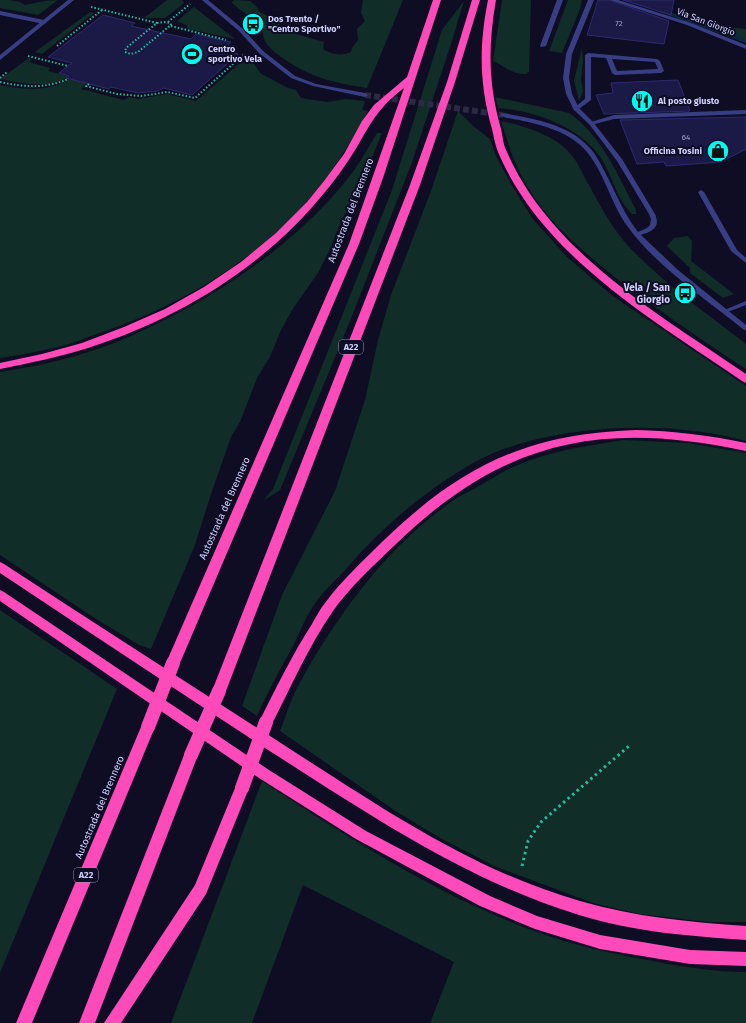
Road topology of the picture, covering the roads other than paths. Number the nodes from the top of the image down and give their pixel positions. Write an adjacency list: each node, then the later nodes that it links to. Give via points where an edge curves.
1 (71, 0): 12 (street)
2 (205, 0): 18 (street, via 241,30 261,52 293,77 315,85)
3 (437, 0): 17 (highway, Autostrada del Brennero / A22)
4 (476, 0): 37 (highway, A22, bridge, via 415,185)
5 (492, 0): 30 (highway, via 485,64 489,98 502,151 537,213 570,248 621,291)
6 (560, 0): 13 (street)
7 (591, 0): 19 (street, via 574,41 566,78 569,94)
8 (613, 0): 14 (street, Via San Giorgio, via 688,24)
9 (0, 13): 10 (street)
10 (7, 14): 11 (street); 12 (street)
11 (0, 20)
12 (44, 22): 16 (street)
13 (542, 46)
14 (746, 47)
15 (608, 57): 15 (street, via 657,61 662,71 615,73); 19 (street, via 588,55 588,100)
16 (0, 58)
17 (412, 77): 29 (highway, via 377,107 334,175 309,205 269,244 237,268 174,309 108,338 28,361); 36 (highway, Autostrada del Brennero / A22, bridge, via 354,244 173,663)
18 (365, 95)
19 (576, 109): 22 (street)
20 (746, 112): 22 (street, via 614,117)
21 (503, 115): 24 (street, via 546,125 576,139 586,148 600,169 621,210)
22 (591, 123): 24 (street, via 620,160 656,221 650,230)
23 (701, 192): 25 (street, via 734,251)
24 (637, 234): 27 (street, via 678,274)
25 (746, 261)
26 (746, 303): 27 (street)
27 (725, 311): 28 (street)
28 (746, 328)
29 (0, 366)
30 (746, 379)
31 (746, 447): 38 (highway, bridge, via 685,436 636,434 561,442 526,451 491,467 461,484 399,533 330,604 307,641 266,722 201,889)
32 (0, 567): 34 (highway, via 432,846 534,893 608,916 677,929)
33 (0, 595): 35 (highway, via 264,774 361,835 485,901 535,922 600,942 690,957)
34 (746, 933)
35 (746, 959)
36 (24, 1023)
37 (87, 1023)
38 (112, 1023)

